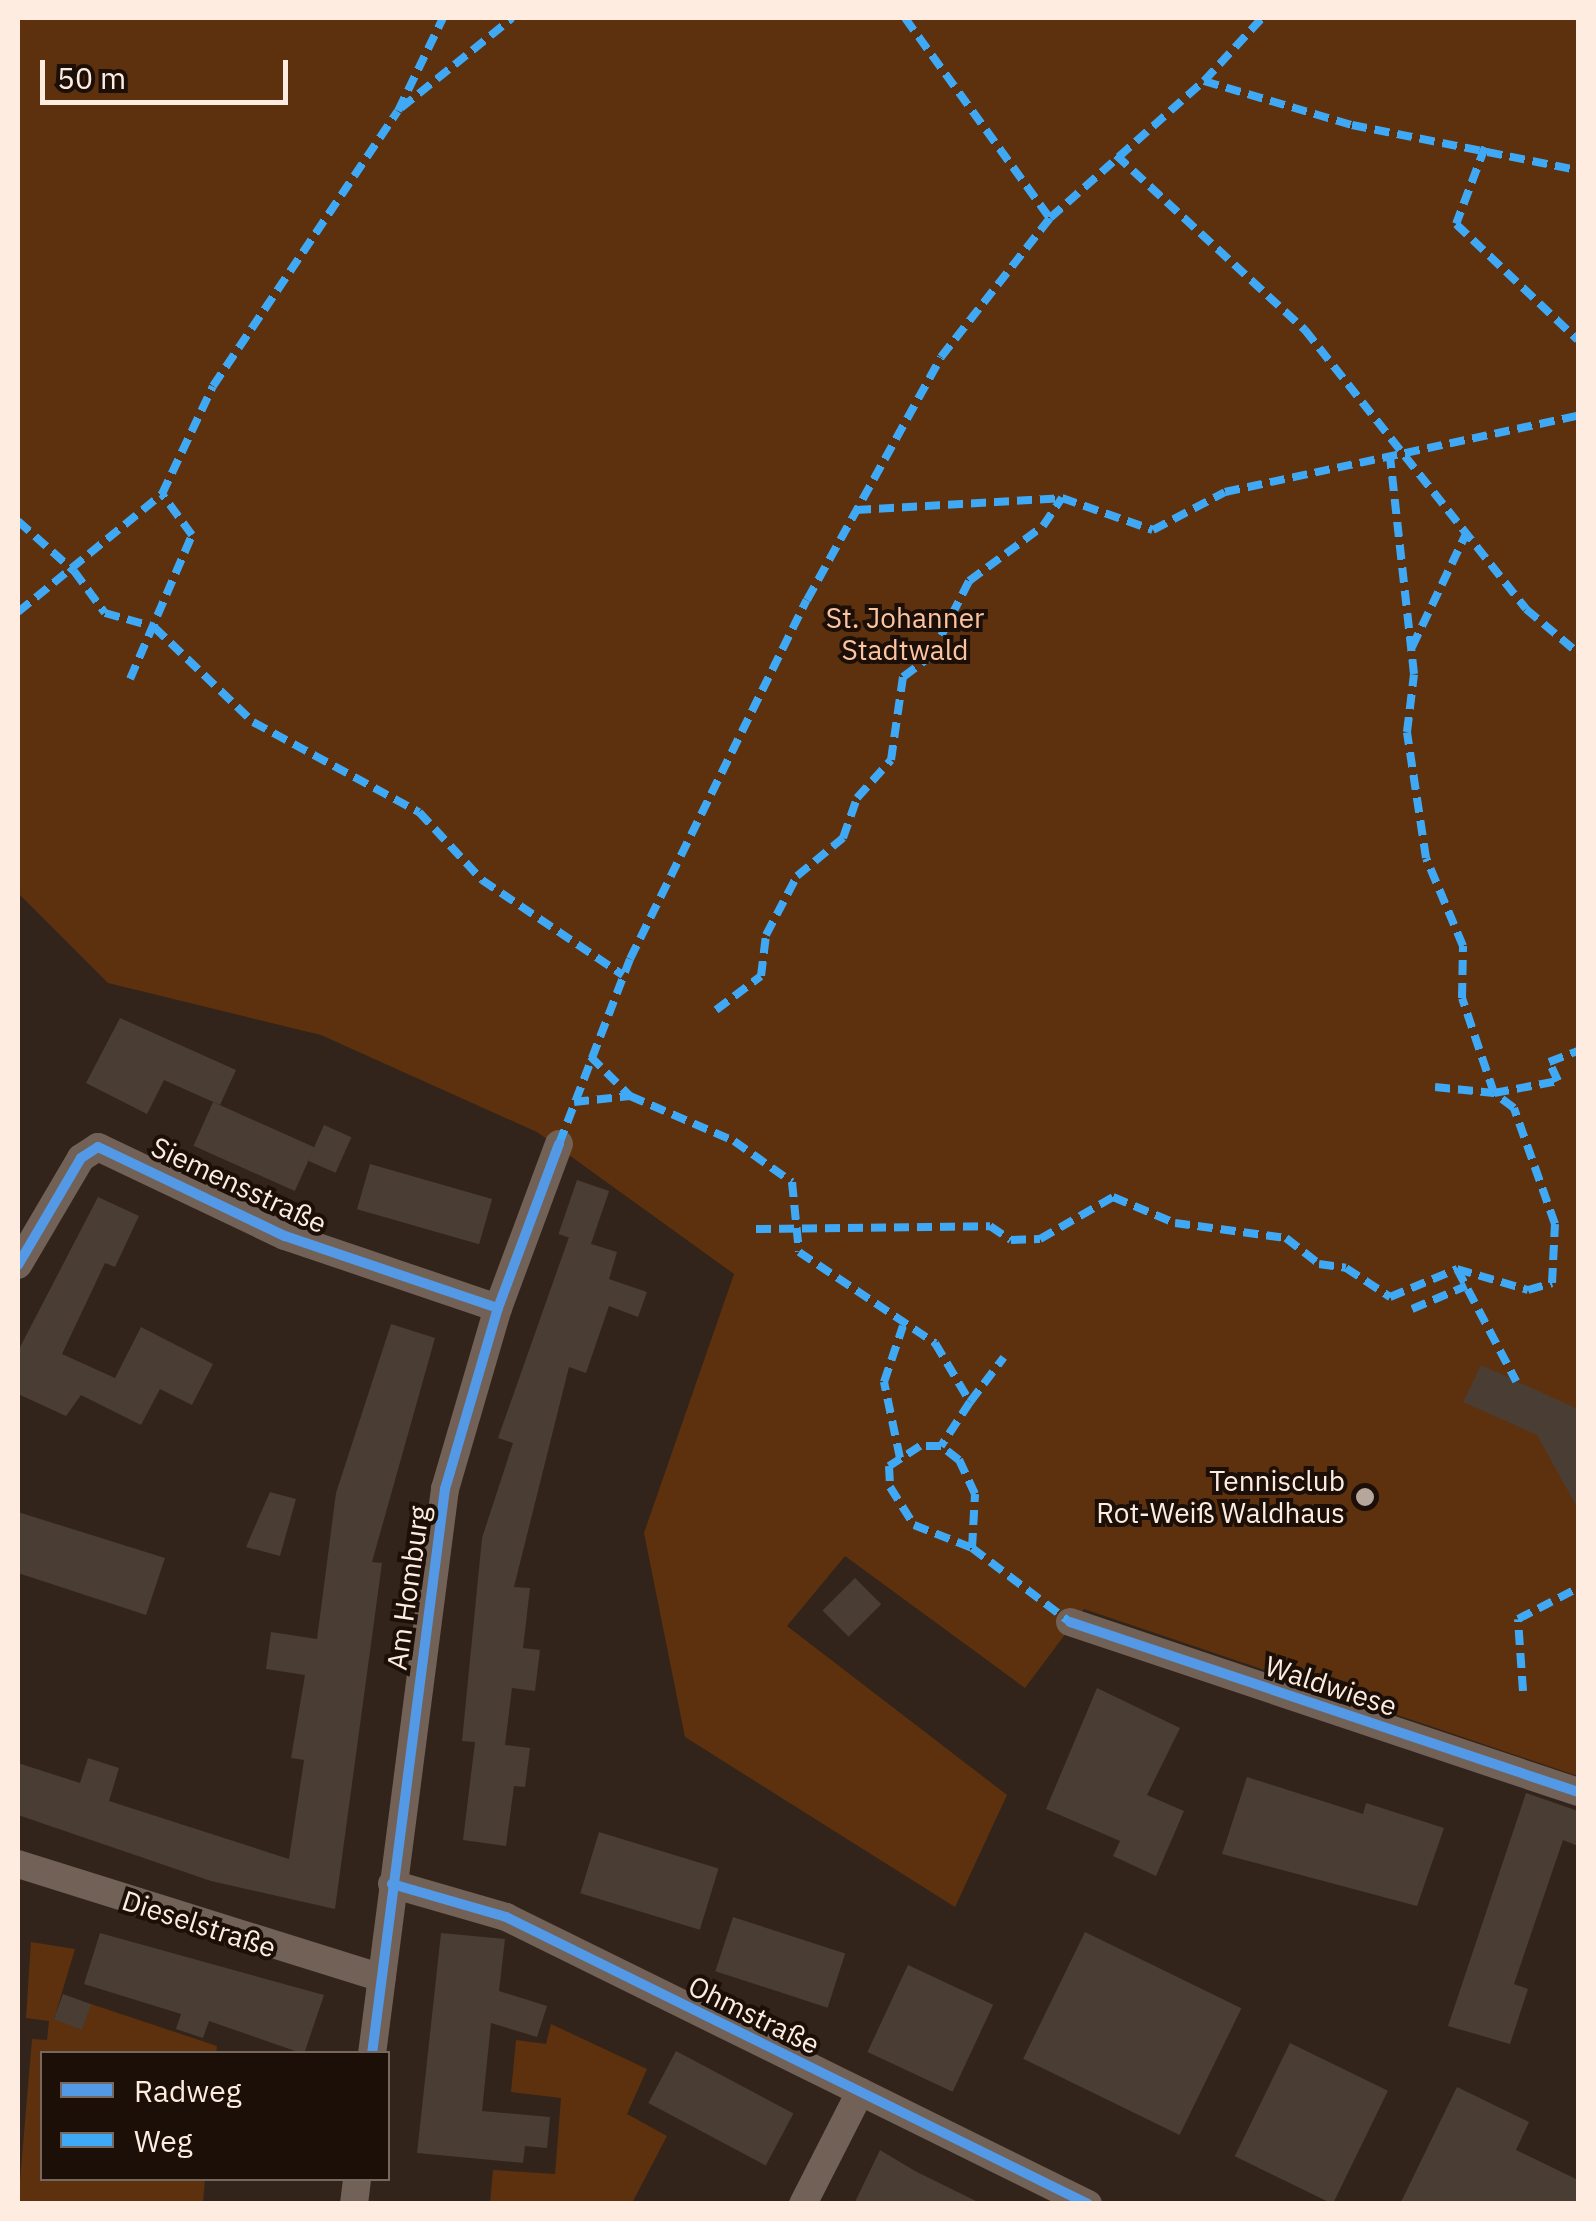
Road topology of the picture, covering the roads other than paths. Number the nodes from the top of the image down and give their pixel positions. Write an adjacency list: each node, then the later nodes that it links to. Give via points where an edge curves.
1 (559, 1144): 3 (street, Am Homburg)
2 (18, 1265): 3 (street, Siemensstraße, via 81,1158 98,1147 285,1236)
3 (498, 1308): 7 (street, Am Homburg, via 434,1543)
4 (1070, 1622): 5 (street, Waldwiese)
5 (1578, 1792)
6 (18, 1864): 8 (street, Dieselstraße)
7 (392, 1884): 8 (street, Am Homburg); 10 (street, Ohmstraße, via 506,1916)
8 (382, 1978): 9 (street, Am Homburg)
9 (372, 2051)
10 (860, 2092): 11 (street); 12 (street, Ohmstraße)
11 (804, 2204)
12 (1088, 2204)

